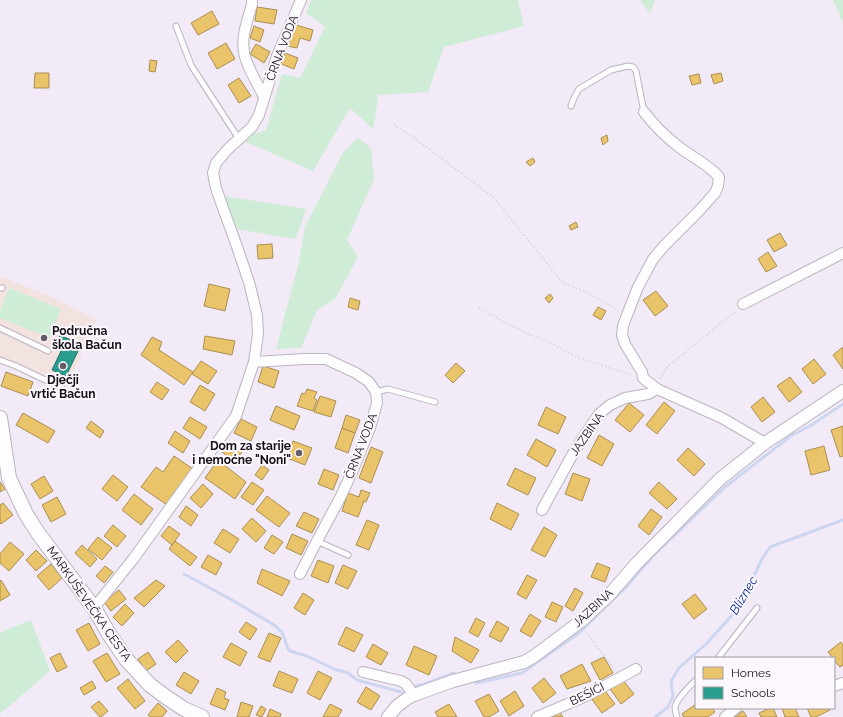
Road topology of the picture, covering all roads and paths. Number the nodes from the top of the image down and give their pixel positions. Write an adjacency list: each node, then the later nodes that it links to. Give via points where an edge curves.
1 (252, 0): 4 (street, ČRNA VODA, via 243,40 244,53)
2 (301, 0): 4 (street, ČRNA VODA, via 277,56)
3 (176, 26): 8 (lane, via 191,64)
4 (264, 97): 8 (street, ČRNA VODA, via 259,115)
5 (572, 106): 6 (lane, via 579,89 611,70 628,66 636,71)
6 (644, 112): 12 (street, via 678,147 719,177 715,193 653,259)
7 (393, 124): 12 (path, via 493,197 563,283 589,293)
8 (240, 139): 16 (street, ČRNA VODA, via 228,148 216,163 213,173 249,282 257,315 258,334)
9 (843, 252): 10 (street)
10 (743, 304): 19 (path, via 667,367)
11 (478, 308): 17 (path, via 577,357)
12 (627, 315): 17 (street, via 622,334)
13 (0, 328): 14 (lane)
14 (48, 351)
15 (0, 360): 18 (lane)
16 (254, 362): 20 (street, via 326,359 370,382); 30 (street, ČRNA VODA, via 236,416 134,558)
17 (643, 378): 19 (street)
18 (62, 388)
19 (657, 389): 24 (street, via 722,418); 25 (street, JAZBINA, via 648,394 625,398 599,414 575,450)
20 (376, 392): 22 (lane, via 388,389); 26 (street, ČRNA VODA, via 377,403 370,428 344,490)
21 (842, 394): 24 (street, JAZBINA)
22 (435, 402)
23 (0, 418): 29 (main road, MARKUŠEVEČKA CESTA, via 6,470 26,514)
24 (765, 443): 39 (street, JAZBINA, via 720,479 581,621 533,657 524,662 453,681)
25 (542, 510)
26 (316, 541): 27 (lane); 28 (street, ČRNA VODA)
27 (348, 555)
28 (300, 574)
29 (83, 593): 30 (street); 31 (main road, MARKUŠEVEČKA CESTA)
30 (104, 594): 31 (street, ČRNA VODA)
31 (94, 608): 41 (main road, MARKUŠEVEČKA CESTA, via 126,659 150,685)
32 (757, 608): 34 (lane)
33 (586, 632): 37 (path)
34 (719, 657)
35 (636, 669): 37 (street, BEŠIĆI)
36 (363, 672): 39 (street, via 401,681)
37 (621, 678): 43 (street, BEŠIĆI)
38 (695, 681): 44 (lane, via 675,706)
39 (414, 695): 42 (street, JAZBINA, via 397,706)
40 (735, 709): 45 (street)
41 (202, 717)
42 (388, 717)
43 (537, 717)
44 (677, 717)
45 (725, 717)

